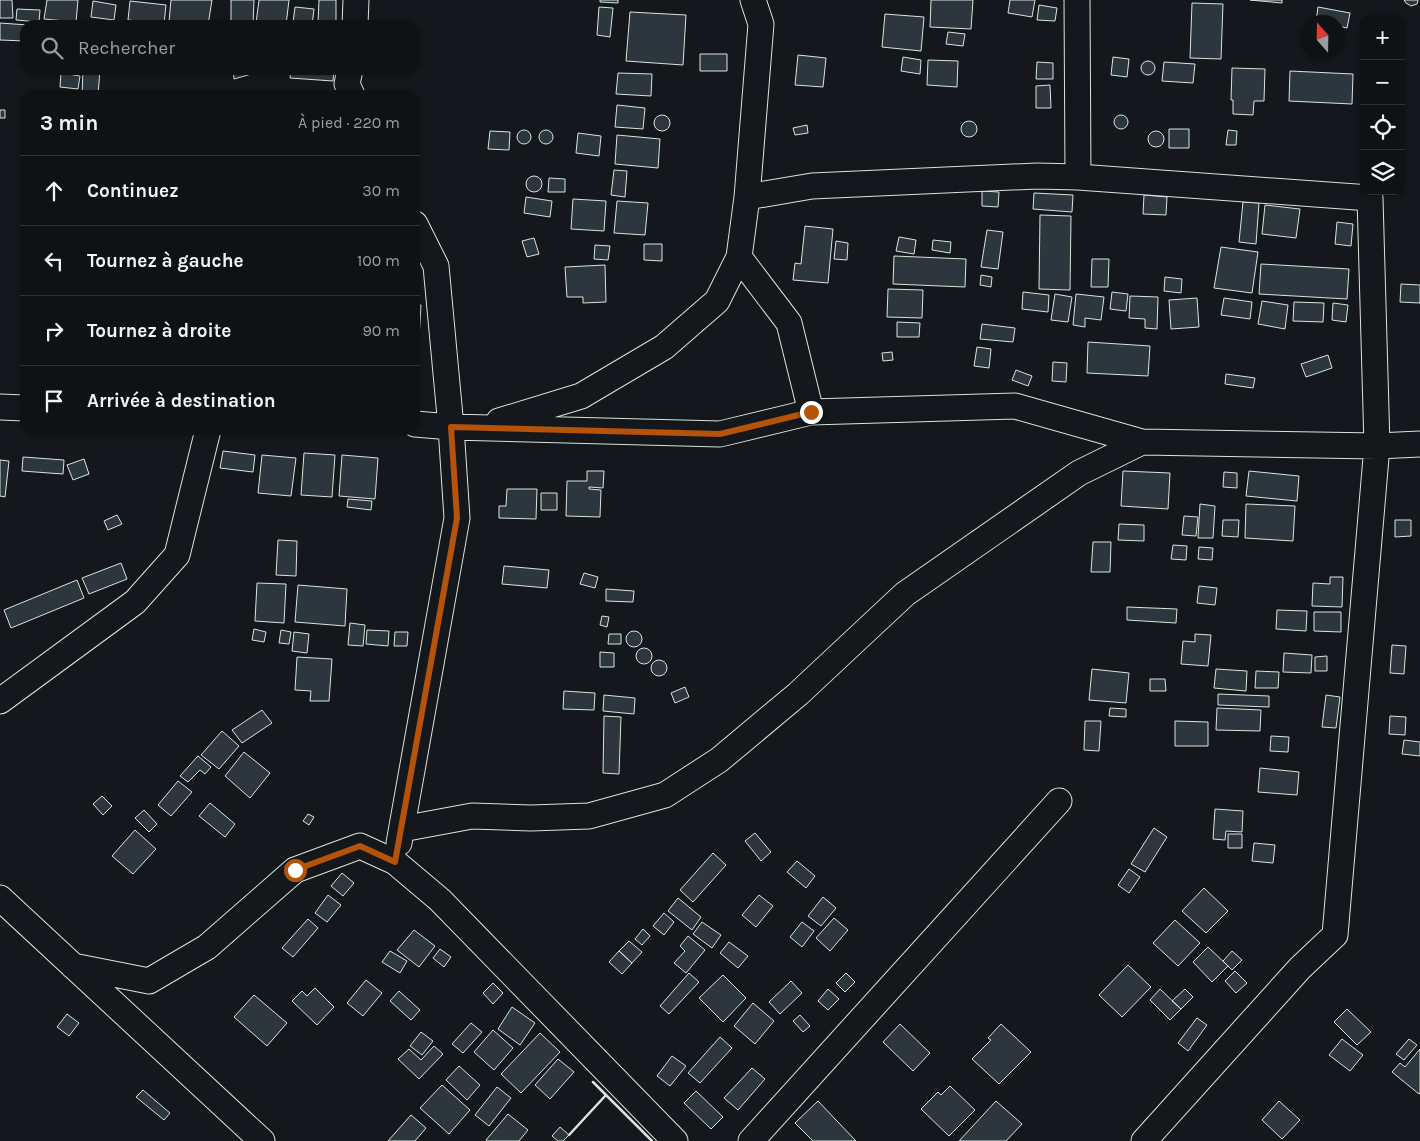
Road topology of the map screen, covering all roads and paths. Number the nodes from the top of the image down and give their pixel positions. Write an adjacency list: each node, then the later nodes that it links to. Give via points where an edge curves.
1 (356, 0): 4 (street)
2 (753, 0): 8 (street, via 761,24)
3 (1077, 0): 7 (street)
4 (354, 20)
5 (349, 75): 6 (street)
6 (350, 90)
7 (1078, 177): 8 (street, via 812,186); 20 (street, via 1370,198)
8 (747, 197): 10 (street)
9 (420, 234): 15 (street, via 436,266)
10 (739, 257): 13 (street, via 789,323); 16 (street, via 717,301 664,347 581,396)
11 (0, 407): 12 (street)
12 (20, 408)
13 (811, 412): 16 (street, via 720,434); 18 (street, via 1015,406)
14 (420, 424): 15 (street)
15 (451, 427): 16 (street); 23 (street, via 457,518)
16 (477, 428)
17 (207, 435): 21 (street, via 177,555 135,602)
18 (1142, 442): 20 (street); 23 (street, via 1079,473 905,594 798,694 719,760 665,795 588,816 472,816)
19 (1420, 444): 20 (street)
20 (1378, 446): 30 (street, via 1335,935 1300,968)
21 (0, 701)
22 (1059, 801): 29 (street)
23 (402, 829): 24 (street)
24 (395, 862): 26 (street, via 360,846 295,870 207,947 149,981); 28 (street, via 440,900)
25 (0, 898): 26 (street)
26 (73, 966): 27 (street)
27 (262, 1141)
28 (675, 1141)
29 (751, 1141)
30 (1144, 1141)

